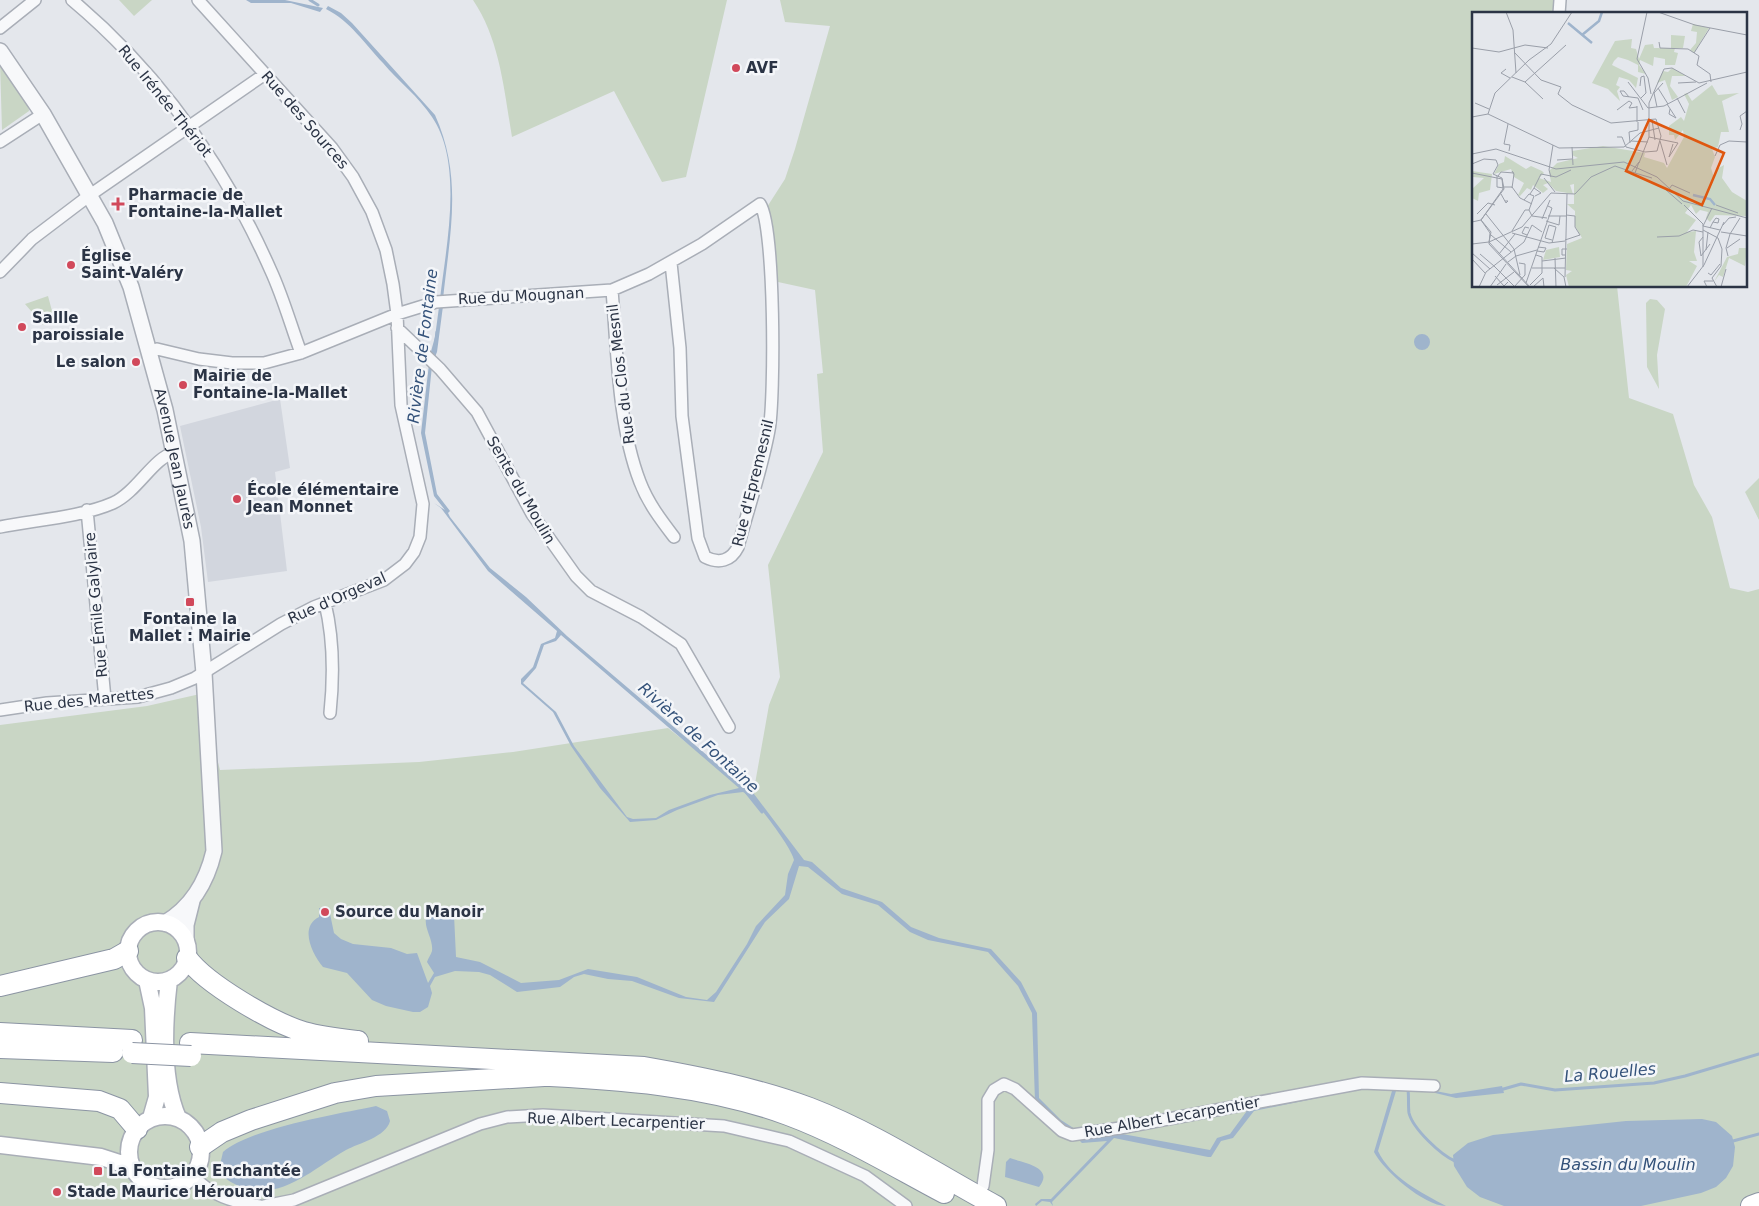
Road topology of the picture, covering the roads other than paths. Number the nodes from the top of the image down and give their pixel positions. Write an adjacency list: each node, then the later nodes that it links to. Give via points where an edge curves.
1 (35, 0): 4 (street)
2 (72, 0): 8 (street, Rue Irénée Thériot, via 126,50)
3 (198, 0): 6 (street, Rue des Sources)
4 (0, 28)
5 (0, 51): 7 (street, Avenue Jean Jaurès)
6 (265, 74): 8 (street); 15 (street, Rue des Sources, via 332,148 353,177 372,212 386,250)
7 (43, 114): 9 (street); 10 (street, Avenue Jean Jaurès)
8 (189, 126): 10 (street); 18 (street, Rue Irénée Thériot, via 223,177 272,272)
9 (0, 142)
10 (90, 195): 13 (street, via 32,239); 17 (street, Avenue Jean Jaurès, via 123,263)
11 (760, 204): 12 (street, Rue du Mougnan); 12 (street, Rue d'Epremesnil, via 771,270 773,354 770,429 738,548 728,559 721,561 705,557 698,538 682,416 680,348)
12 (670, 263): 14 (street, Rue du Mougnan)
13 (0, 272)
14 (612, 290): 15 (street, Rue du Mougnan, via 451,300); 22 (street, Rue du Clos Mesnil, via 628,444 640,483 654,511)
15 (397, 314): 16 (street, Rue d'Orgeval); 18 (street, Rue du Mougnan)
16 (398, 328): 23 (street, Rue d'Orgeval, via 401,405 423,504 420,537 405,564 384,580); 28 (street, Sente du Moulin, via 440,369 477,412 532,514 565,563 591,591 641,617 681,644)
17 (149, 350): 18 (street, Rue du Mougnan, via 232,363 264,362); 19 (street, Avenue Jean Jaurès)
18 (301, 353)
19 (174, 452): 20 (street, via 166,454 130,492 113,503); 24 (street, Avenue Jean Jaurès, via 192,541)
20 (87, 510): 21 (street); 25 (street, Rue Émile Galylaire)
21 (0, 527)
22 (674, 537)
23 (324, 603): 24 (street, Rue d'Orgeval, via 281,624); 27 (street, via 334,657)
24 (204, 673): 25 (street, Rue des Marettes, via 156,693); 29 (street, Avenue Jean Jaurès, via 214,851 206,877)
25 (105, 699): 26 (street, Rue des Marettes)
26 (0, 710)
27 (330, 713)
28 (729, 727)
29 (193, 899): 30 (street, Avenue Jean Jaurès); 31 (street, Avenue Jean Jaurès, via 186,925)
30 (165, 923): 31 (main road, via 181,933); 32 (main road, via 150,923 137,931)
31 (187, 949): 34 (main road, via 178,975); 40 (highway, via 196,969 227,992 274,1020 304,1032)
32 (128, 951): 33 (main road, via 133,968); 35 (highway, via 114,959)
33 (147, 980): 34 (main road); 45 (main road, via 153,1008 157,1098)
34 (169, 980): 44 (main road, via 166,1006 168,1086)
35 (0, 986)
36 (0, 1034): 37 (highway)
37 (132, 1046): 38 (highway); 39 (highway, bridge)
38 (0, 1048)
39 (191, 1050): 40 (highway); 41 (highway)
40 (522, 1061): 57 (highway, via 644,1067 717,1079 763,1092 811,1108 870,1136)
41 (548, 1076): 47 (highway, via 376,1086 335,1093 251,1120 222,1132); 56 (highway, via 677,1087 788,1115 839,1137)
42 (1434, 1086): 51 (street, Rue Albert Lecarpentier, via 1362,1083 1077,1134 1062,1130 1016,1089 1004,1084 994,1090 988,1100 988,1150)
43 (0, 1093): 45 (highway, via 99,1101 120,1109)
44 (178, 1118): 45 (main road, via 160,1116); 47 (main road, via 193,1129)
45 (139, 1130): 48 (main road); 49 (main road, via 129,1150)
46 (0, 1145): 48 (main road)
47 (200, 1147): 50 (main road, via 200,1157)
48 (101, 1157): 49 (main road)
49 (132, 1167): 50 (main road, via 148,1184 160,1187 177,1185)
50 (192, 1175): 53 (street, via 200,1184 233,1202)
51 (983, 1186)
52 (1759, 1203): 58 (highway)
53 (260, 1206)
54 (264, 1206): 55 (street, Rue Albert Lecarpentier, via 294,1200 480,1124 507,1117 543,1115 724,1126 790,1141 865,1176)
55 (906, 1206)
56 (968, 1206)
57 (996, 1206)
58 (1751, 1206)

